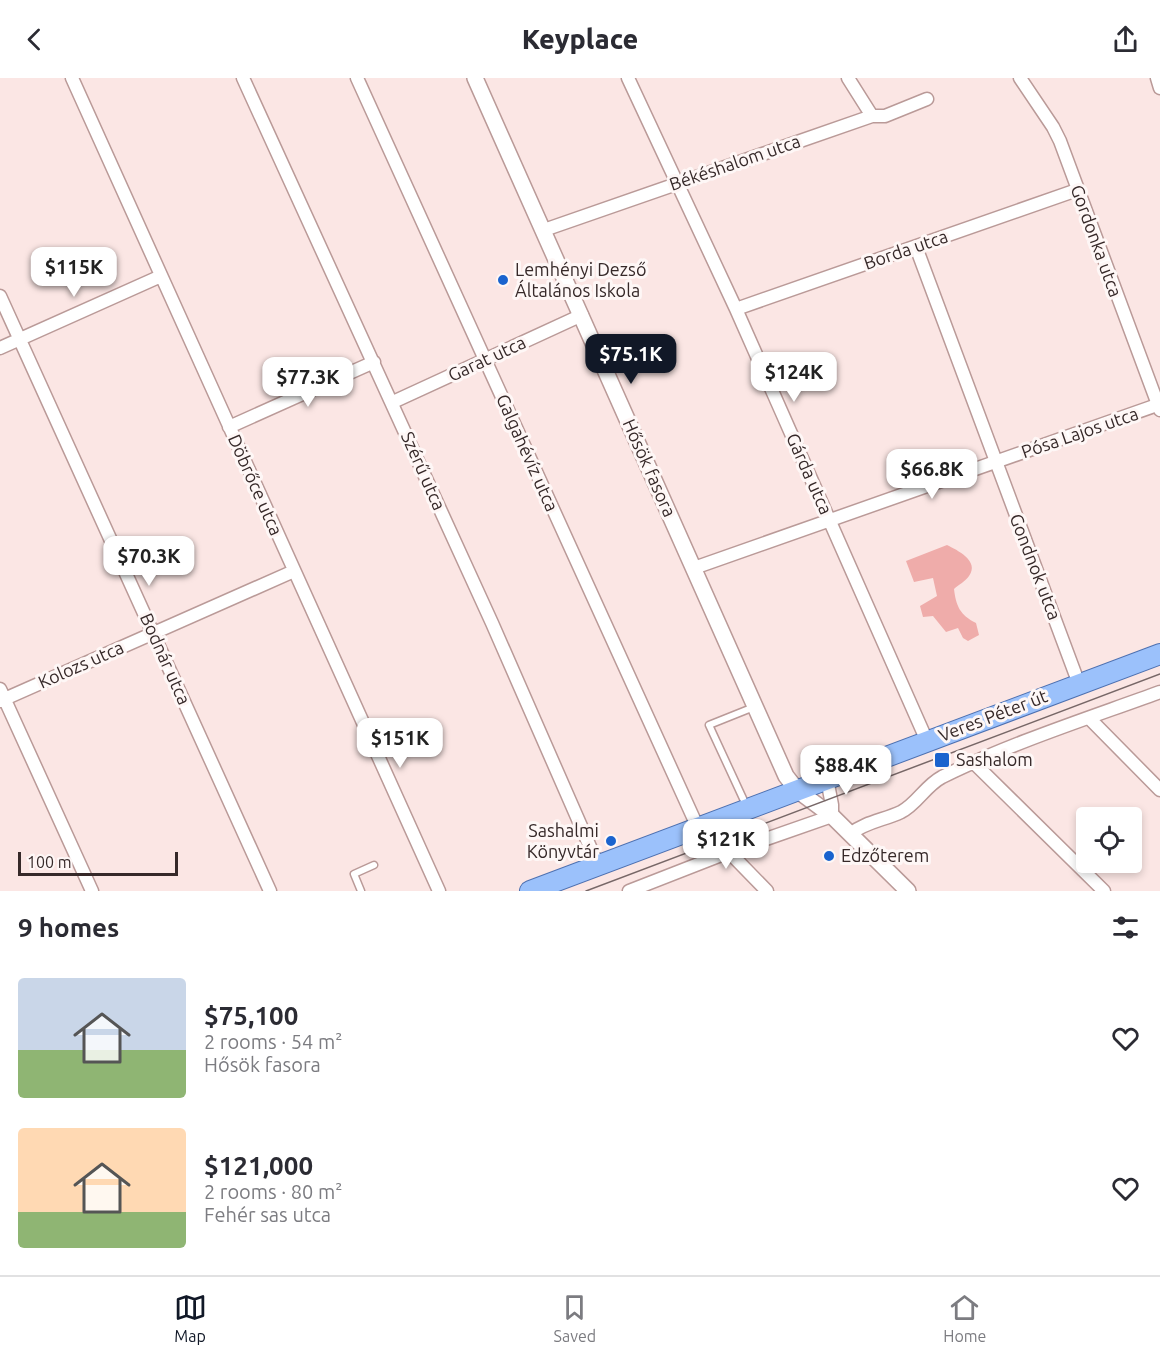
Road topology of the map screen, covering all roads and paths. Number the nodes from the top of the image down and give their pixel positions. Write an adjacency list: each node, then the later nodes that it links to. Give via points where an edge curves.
1 (72, 78): 14 (street, Döbrőce utca)
2 (243, 78): 21 (street, Szérű utca)
3 (357, 78): 20 (street, Galgahévíz utca)
4 (475, 78): 12 (street, Hősök fasora)
5 (628, 78): 10 (street, Gárda utca)
6 (848, 78): 9 (street)
7 (1020, 78): 11 (street, Gordonka utca, via 1053,127)
8 (927, 99): 9 (street, Békéshalom utca, via 885,116)
9 (872, 116): 10 (street, Békéshalom utca)
10 (677, 184): 12 (street, Békéshalom utca); 16 (street, Gárda utca)
11 (1077, 190): 13 (street, Borda utca); 23 (street, Gordonka utca)
12 (544, 230): 17 (street, Hősök fasora)
13 (916, 247): 16 (street, Borda utca); 25 (street, Gondnok utca)
14 (161, 276): 18 (street); 24 (street, Döbrőce utca)
15 (0, 296): 18 (street, Bodnár utca)
16 (735, 309): 26 (street, Gárda utca)
17 (582, 315): 20 (street, Garat utca); 27 (street, Hősök fasora)
18 (19, 339): 19 (street); 29 (street, Bodnár utca)
19 (0, 348)
20 (485, 360): 22 (street, Garat utca); 43 (street, Galgahévíz utca)
21 (374, 362): 22 (street, Szérű utca); 24 (street)
22 (393, 402): 47 (street, Szérű utca)
23 (1159, 406): 25 (street, Pósa Lajos utca)
24 (229, 427): 28 (street, Döbrőce utca)
25 (995, 462): 26 (street, Pósa Lajos utca); 31 (street, Gondnok utca)
26 (829, 520): 27 (street, Pósa Lajos utca); 36 (street, Gárda utca)
27 (694, 568): 34 (street, Hősök fasora)
28 (294, 571): 29 (street, Kolozs utca); 51 (street, Döbrőce utca)
29 (153, 633): 33 (street, Kolozs utca); 49 (street, Bodnár utca)
30 (1160, 654): 31 (main road, Veres Péter út)
31 (1079, 684): 36 (main road, Veres Péter út)
32 (1160, 692): 35 (street, Veres Péter út)
33 (2, 696): 48 (street)
34 (755, 706): 39 (street, Hősök fasora, via 786,776); 41 (lane, via 709,725)
35 (1089, 718): 37 (street, Veres Péter út); 40 (street)
36 (927, 741): 38 (main road, Veres Péter út)
37 (974, 763): 44 (street, Veres Péter út, via 927,786 902,811); 56 (street)
38 (827, 779): 39 (main road, Veres Péter út); 42 (street)
39 (797, 790): 41 (main road, Veres Péter út); 42 (street)
40 (1160, 790)
41 (748, 809): 43 (main road, Veres Péter út)
42 (832, 816): 44 (street); 45 (street)
43 (698, 828): 47 (main road, Veres Péter út)
44 (850, 834): 55 (street)
45 (729, 852): 53 (street); 54 (street)
46 (374, 865): 50 (lane, via 354,874)
47 (598, 865): 52 (main road, Veres Péter út)
48 (92, 891)
49 (270, 891)
50 (361, 891)
51 (439, 891)
52 (531, 891)
53 (629, 891)
54 (767, 891)
55 (908, 891)
56 (1104, 891)

